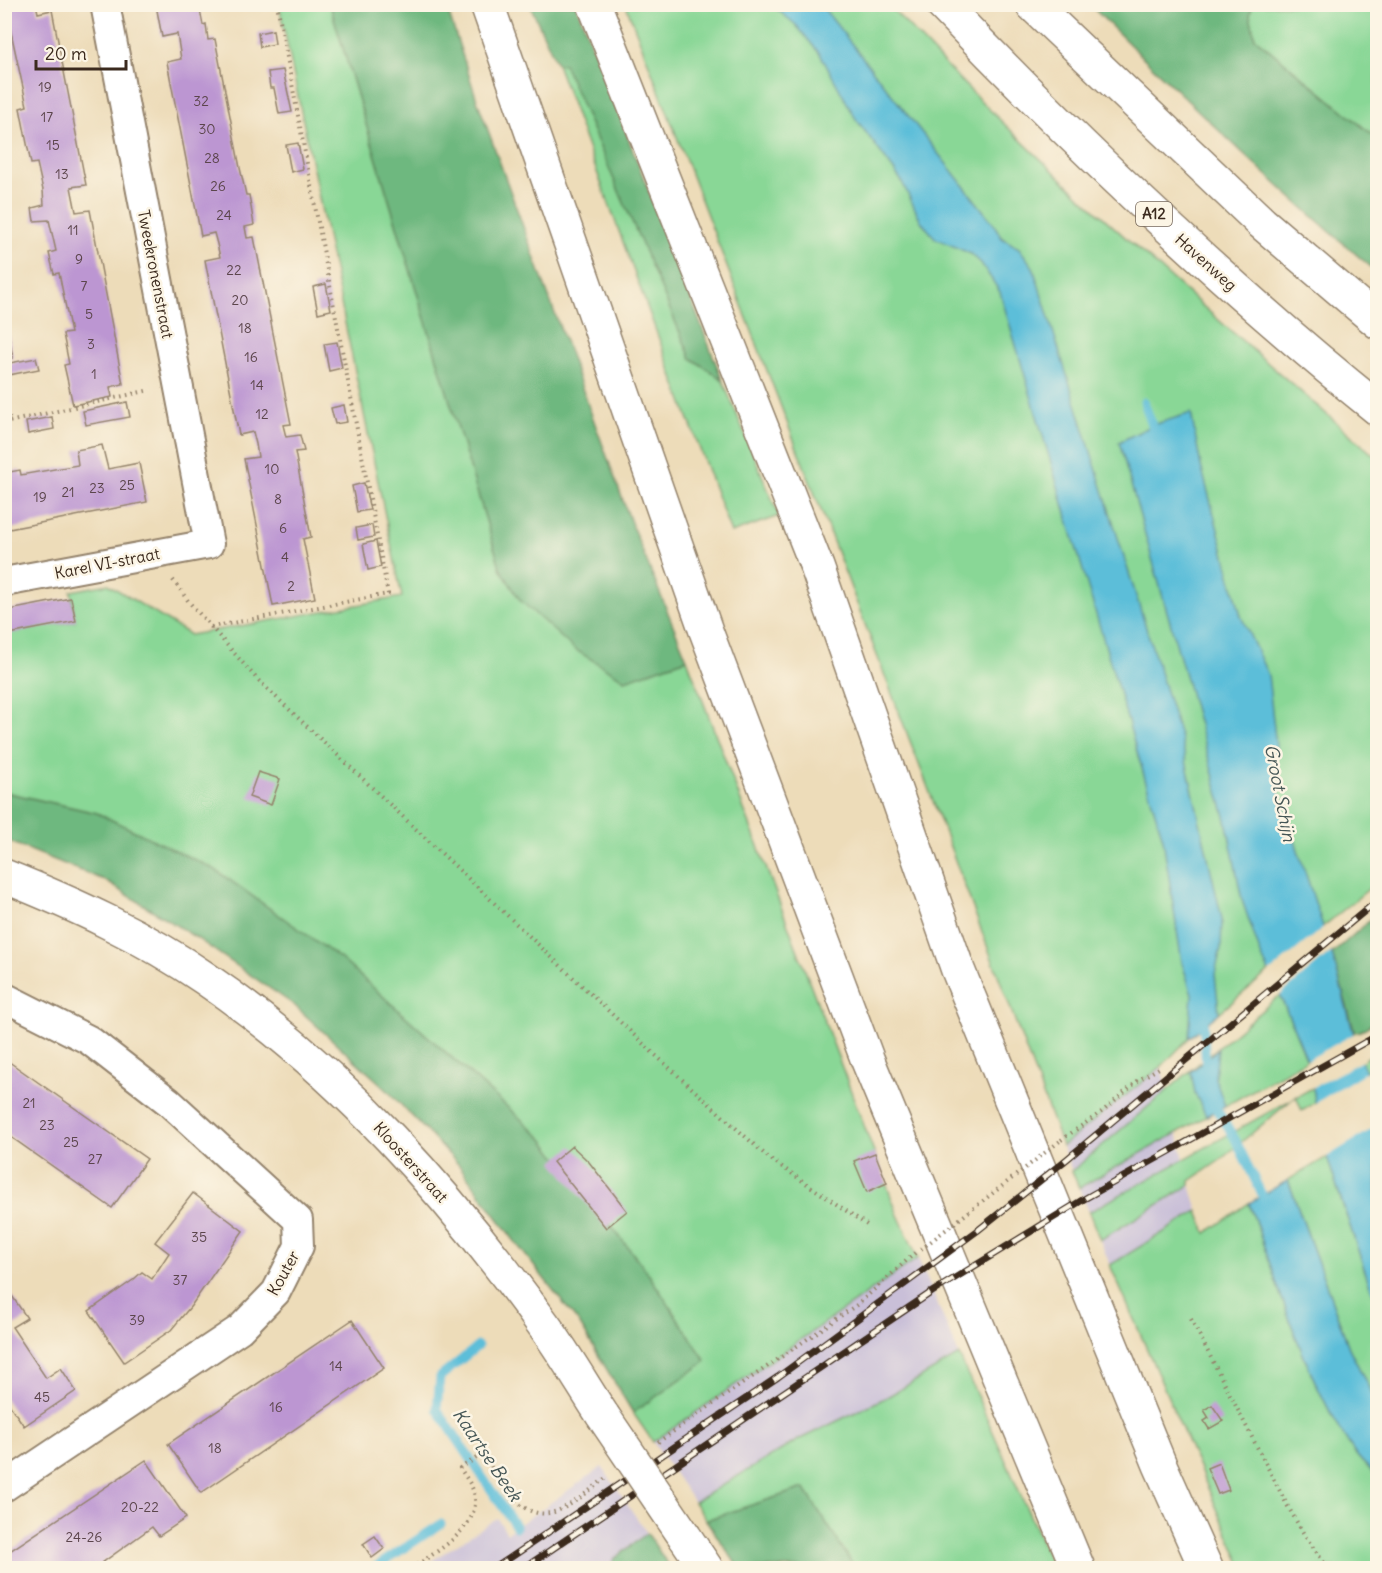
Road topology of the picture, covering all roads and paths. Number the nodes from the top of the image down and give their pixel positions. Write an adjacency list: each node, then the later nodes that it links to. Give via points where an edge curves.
1 (105, 4): 8 (street, Tweekronenstraat)
2 (277, 4): 16 (path, via 388,594)
3 (487, 4): 27 (main road, via 706,631 864,1050)
4 (594, 4): 28 (main road, via 817,567 958,970)
5 (942, 4): 10 (main road, Havenweg / A12, via 1022,88 1214,271)
6 (1032, 4): 7 (main road, via 1262,223)
7 (1377, 322)
8 (177, 384): 11 (path); 13 (street, Tweekronenstraat)
9 (4, 393): 11 (path)
10 (1377, 409)
11 (10, 421): 12 (path)
12 (4, 423)
13 (209, 544): 14 (street, Karel VI-straat)
14 (155, 553): 15 (street, Karel VI-straat); 16 (path)
15 (4, 582)
16 (210, 627): 20 (path, via 257,679 652,1052 769,1158)
17 (4, 876): 26 (main road, Kloosterstraat, bridge, via 135,936 195,972 320,1068 376,1123 426,1176 547,1330)
18 (4, 997): 24 (street, Kouter, via 89,1040 169,1102 298,1220 298,1246 276,1292 240,1329)
19 (1159, 1068): 22 (path, bridge, via 1140,1078 1103,1111 921,1249 858,1304)
20 (867, 1225)
21 (1191, 1319): 29 (path, via 1287,1505)
22 (654, 1445)
23 (615, 1471): 25 (path, via 558,1510 544,1514 524,1508 512,1498 483,1454 460,1468 474,1493 473,1515 455,1537)
24 (7, 1481)
25 (412, 1569)
26 (706, 1569)
27 (1078, 1569)
28 (1206, 1569)
29 (1328, 1569)

